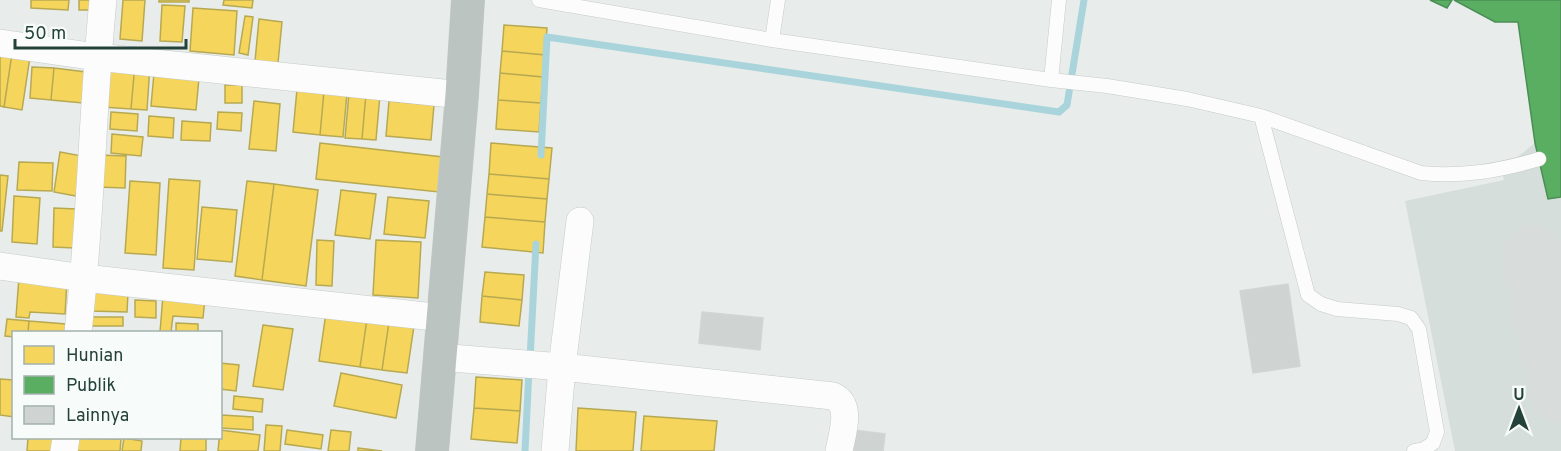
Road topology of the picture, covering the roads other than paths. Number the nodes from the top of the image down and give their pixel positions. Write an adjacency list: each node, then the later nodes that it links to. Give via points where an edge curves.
1 (103, 0): 8 (street)
2 (468, 0): 10 (highway)
3 (540, 0): 6 (lane)
4 (778, 0): 6 (lane)
5 (1059, 0): 9 (lane)
6 (772, 40): 9 (lane)
7 (0, 43): 8 (street)
8 (97, 57): 10 (street); 15 (street)
9 (1051, 80): 11 (lane, via 1186,99)
10 (462, 95): 16 (highway)
11 (1261, 116): 12 (lane, via 1421,173 1449,176 1501,170); 23 (lane, via 1308,295 1337,309 1398,314 1411,318 1419,329 1437,432 1433,443)
12 (1539, 159)
13 (580, 221): 19 (street)
14 (0, 266): 15 (street)
15 (84, 278): 16 (street); 17 (street)
16 (443, 318): 18 (highway)
17 (78, 331)
18 (439, 357): 19 (street); 20 (highway)
19 (560, 367): 21 (street); 22 (street, via 833,396 845,412)
20 (432, 451)
21 (555, 451)
22 (839, 451)
23 (1414, 451)

